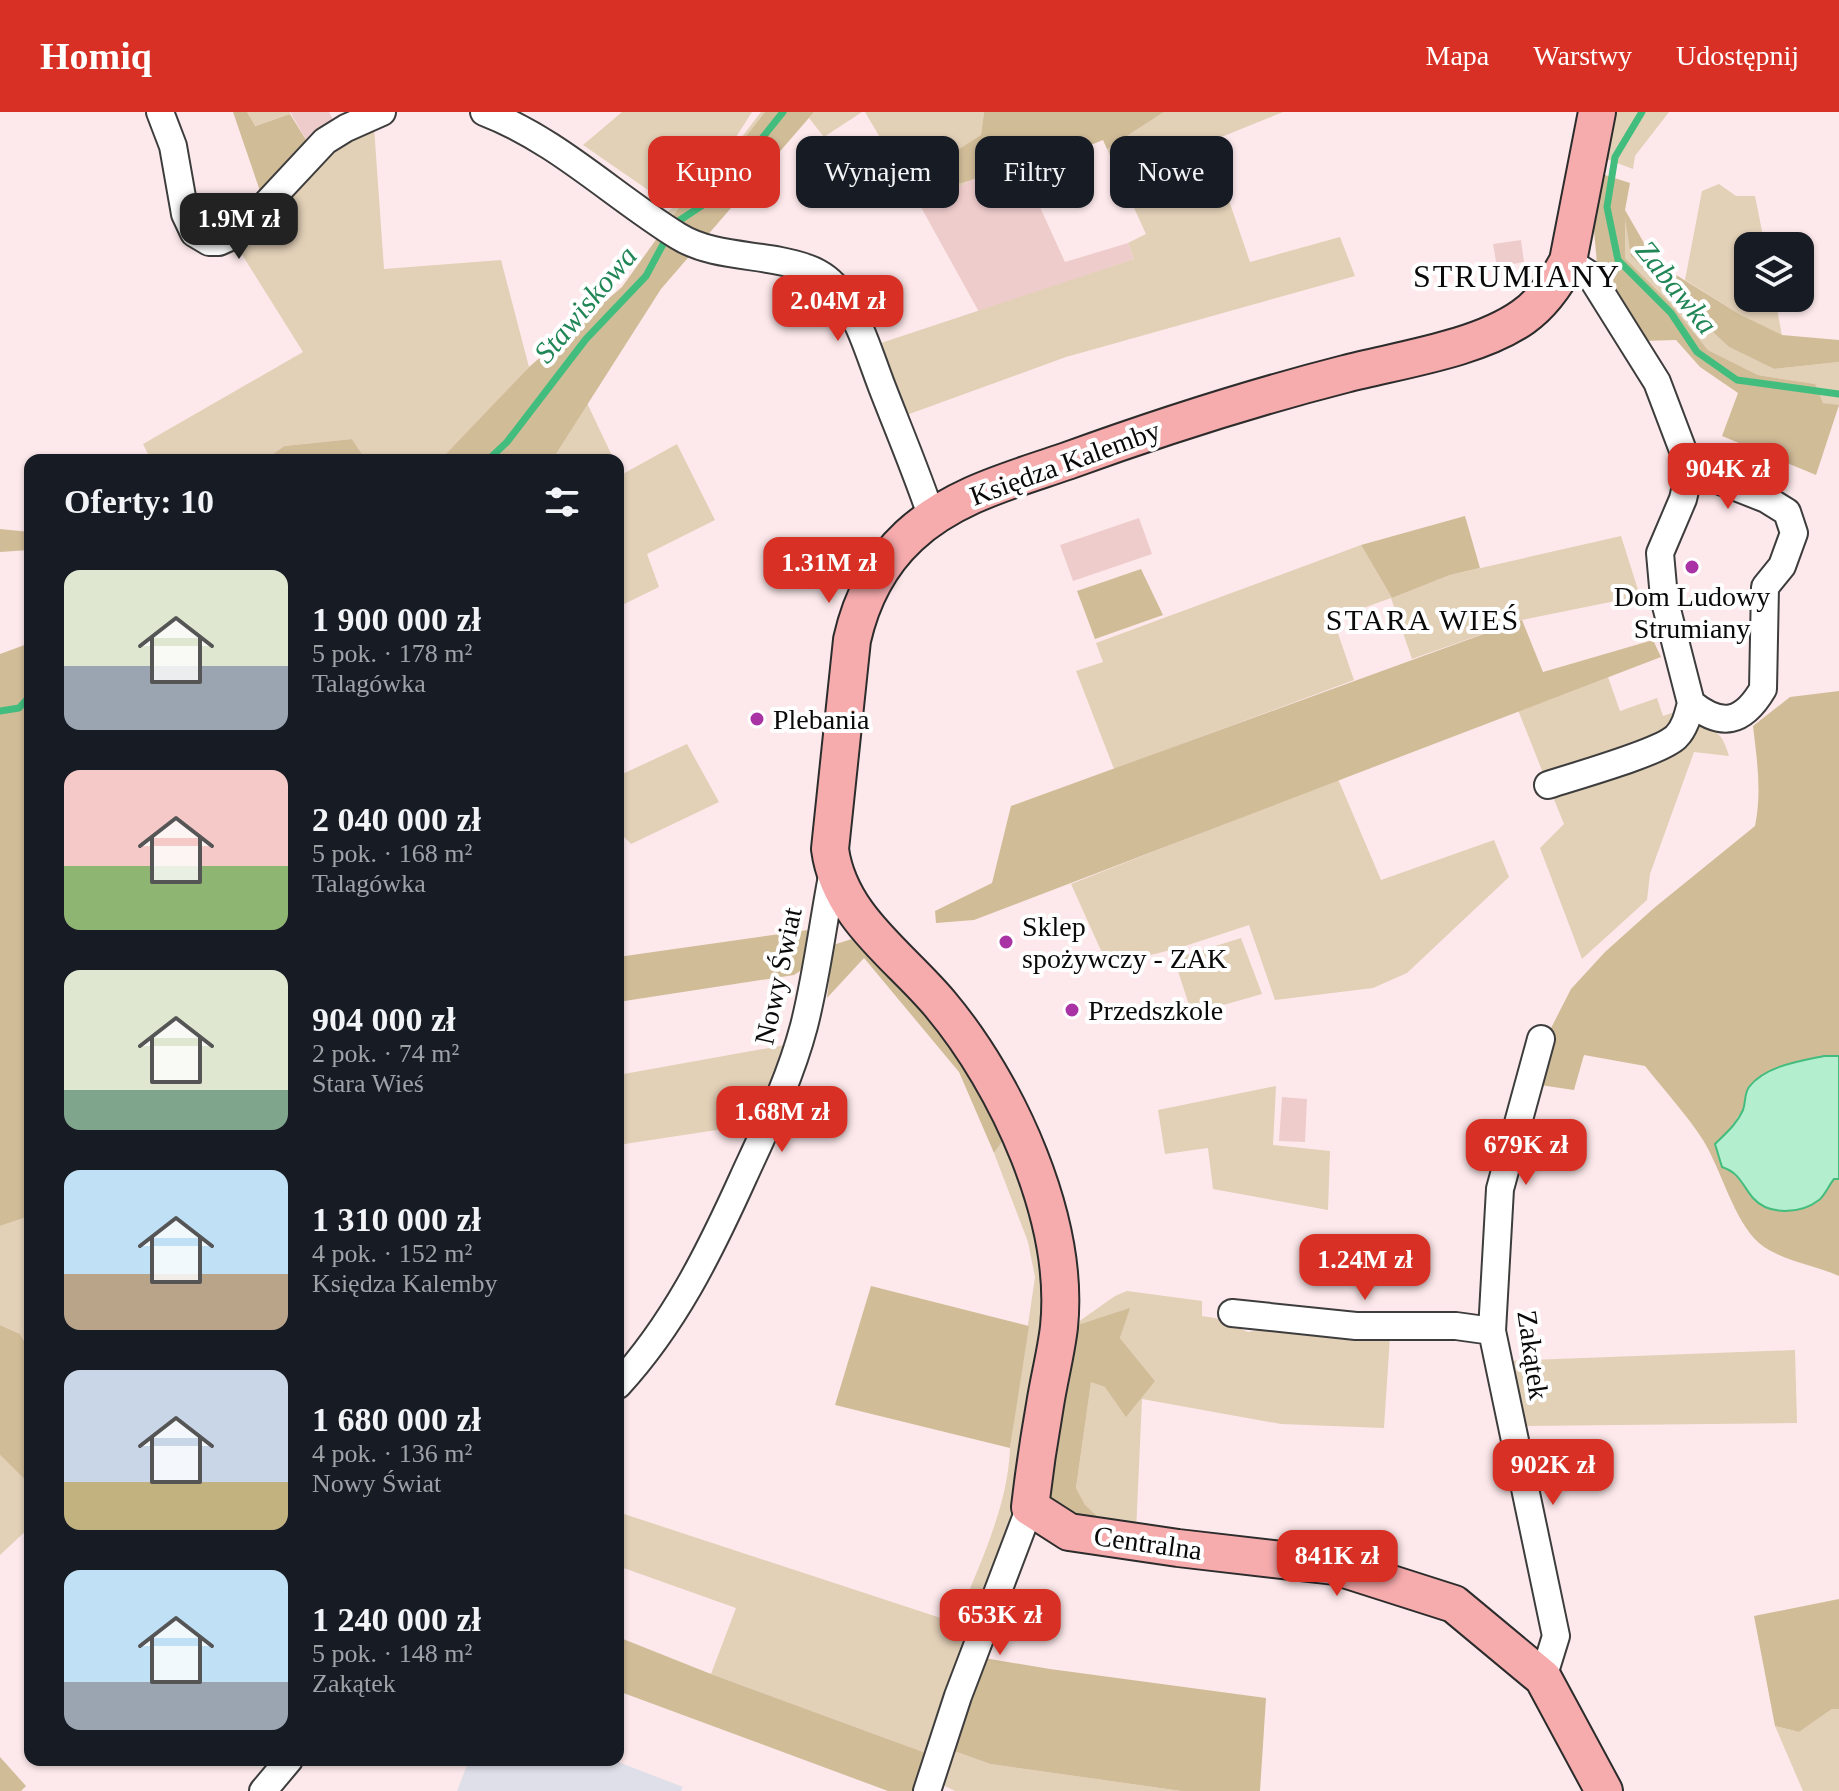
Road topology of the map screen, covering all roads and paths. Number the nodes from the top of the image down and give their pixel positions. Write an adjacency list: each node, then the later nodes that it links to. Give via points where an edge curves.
1 (160, 112): 2 (street, via 173,146 185,214 194,233 209,242 239,233 325,141)
2 (382, 112)
3 (484, 112): 7 (street, via 574,160 672,232 704,247 808,268 830,281 858,324)
4 (1597, 112): 5 (street, Księdza Kalemby)
5 (1568, 261): 6 (street, via 1590,275 1657,382); 7 (street, Księdza Kalemby, via 1538,304 1488,335 1214,411 973,494)
6 (1690, 469): 8 (street, via 1660,553 1664,598); 8 (street, via 1766,499 1787,512 1794,533 1782,566 1765,587 1763,689 1747,712 1726,720)
7 (932, 518): 10 (street, Księdza Kalemby, via 892,555 858,612 830,849)
8 (1691, 703): 9 (street, via 1676,737 1659,747)
9 (1548, 785)
10 (833, 871): 14 (street, Nowy Świat, via 805,1022 788,1079 688,1291); 15 (street, Księdza Kalemby, via 846,901 943,1007 983,1062 1015,1123 1049,1213 1060,1264 1059,1326)
11 (1541, 1039): 13 (street, Zakątek, via 1500,1189)
12 (1232, 1313): 13 (street, via 1356,1326)
13 (1492, 1331): 16 (street, Zakątek, via 1556,1636)
14 (624, 1378)
15 (1030, 1507): 16 (street, Centralna, via 1069,1532 1335,1566 1454,1604); 19 (street)
16 (1543, 1678): 20 (street, Centralna)
17 (284, 1766): 18 (street)
18 (263, 1791)
19 (927, 1791)
20 (1604, 1791)

